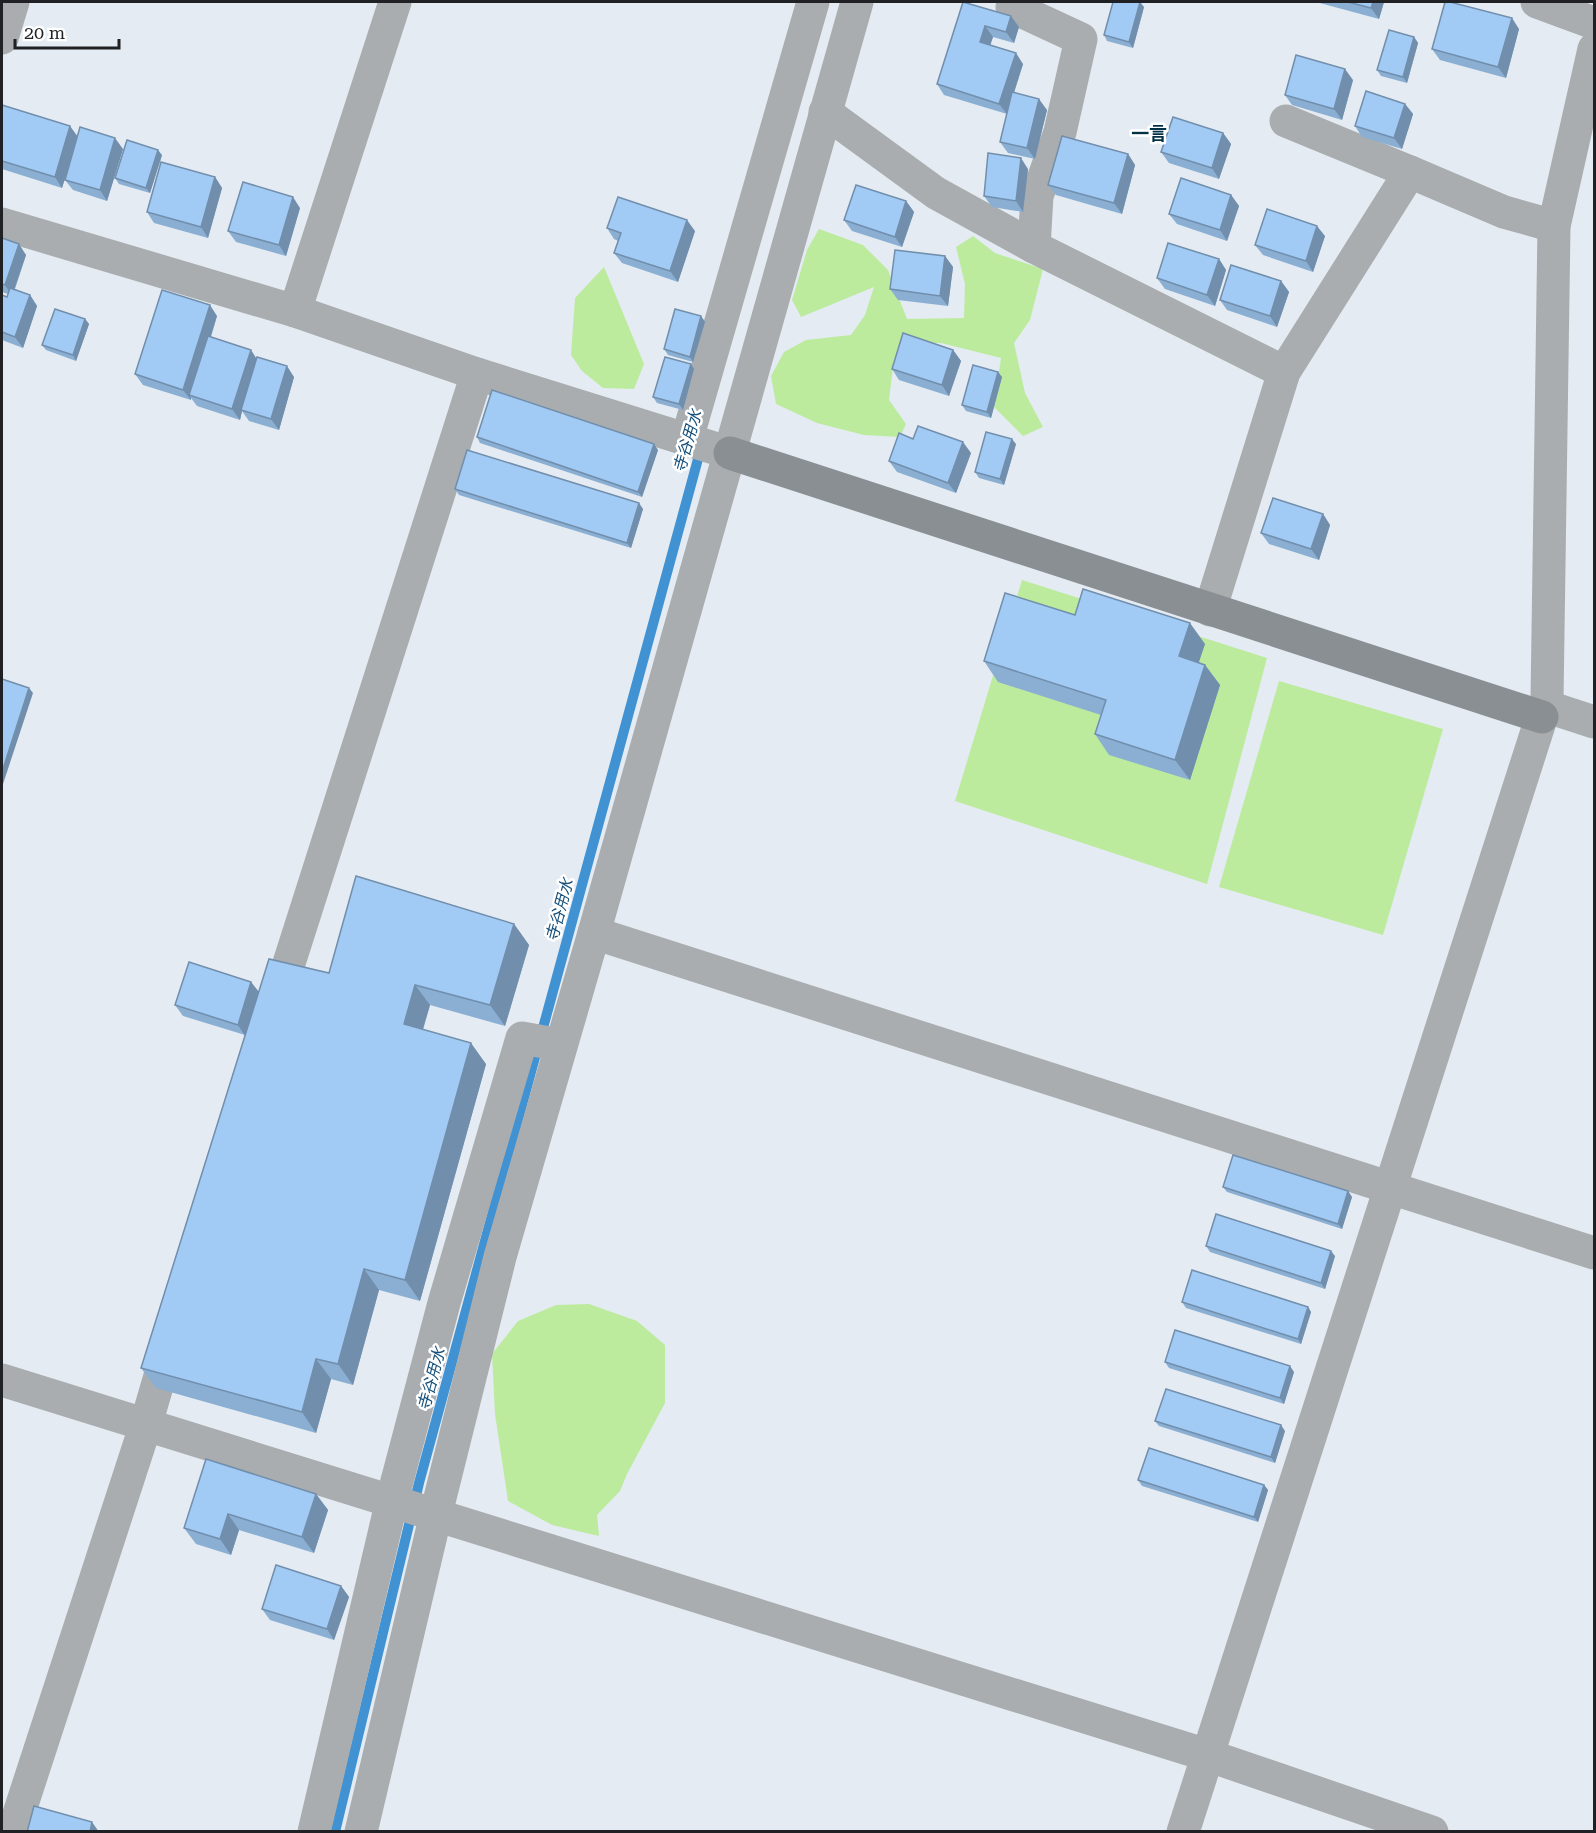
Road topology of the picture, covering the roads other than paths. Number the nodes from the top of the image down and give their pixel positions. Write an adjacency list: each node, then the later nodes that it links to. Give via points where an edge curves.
1 (395, 2): 16 (street)
2 (813, 2): 19 (street)
3 (857, 2): 10 (street)
4 (1537, 2): 7 (street)
5 (9, 3): 8 (street)
6 (1012, 7): 15 (street, via 1082,39 1060,132 1037,196)
7 (1594, 22)
8 (2, 38)
9 (1594, 49): 14 (street)
10 (825, 112): 15 (street, via 936,193); 20 (street)
11 (1286, 121): 12 (street)
12 (1410, 172): 14 (street, via 1504,212); 17 (street)
13 (2, 224): 16 (street)
14 (1554, 226): 22 (street)
15 (1034, 247): 17 (street)
16 (295, 311): 18 (street)
17 (1284, 372): 21 (street)
18 (477, 374): 19 (street); 25 (street)
19 (687, 439): 20 (street)
20 (730, 453): 21 (street); 24 (street)
21 (1210, 610): 22 (street)
22 (1544, 711): 23 (street); 27 (street)
23 (1594, 723)
24 (594, 933): 26 (street); 27 (street)
25 (266, 1036)
26 (561, 1045): 32 (street, via 522,1038 444,1303); 33 (street, via 500,1257)
27 (1390, 1188): 28 (street); 34 (street)
28 (1594, 1253)
29 (176, 1323): 31 (street)
30 (2, 1380): 31 (street)
31 (146, 1424): 32 (street); 35 (street)
32 (392, 1500): 33 (street); 36 (street)
33 (436, 1514): 34 (street); 37 (street)
34 (1207, 1755): 38 (street); 39 (street)
35 (13, 1832)
36 (314, 1832)
37 (361, 1832)
38 (1183, 1832)
39 (1432, 1832)

